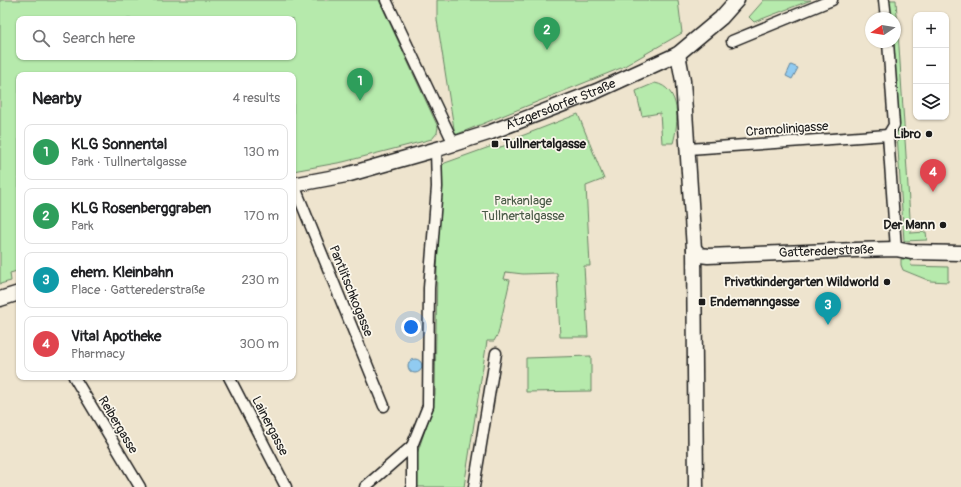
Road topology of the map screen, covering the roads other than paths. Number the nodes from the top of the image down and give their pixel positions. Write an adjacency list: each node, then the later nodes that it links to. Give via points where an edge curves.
1 (386, 0): 10 (street)
2 (737, 0): 8 (street, Atzgersdorfer Straße, via 721,18)
3 (832, 0): 6 (street)
4 (884, 0): 5 (street)
5 (885, 12)
6 (732, 40)
7 (888, 48): 9 (street, via 894,125)
8 (678, 54): 10 (street, Atzgersdorfer Straße, via 597,91); 11 (street, via 684,80)
9 (888, 134): 11 (street, Cramolinigasse); 16 (street)
10 (454, 144): 12 (street, Atzgersdorfer Straße)
11 (689, 149): 15 (street)
12 (436, 150): 13 (street, Atzgersdorfer Straße); 24 (street, via 437,187 429,288 428,406)
13 (296, 184)
14 (296, 192): 23 (street, Pantlitschkogasse)
15 (694, 249): 16 (street, Gatterederstraße, via 700,255 708,256); 30 (street)
16 (896, 249): 17 (street, Gatterederstraße, via 911,252)
17 (961, 253)
18 (16, 294): 19 (street)
19 (0, 299)
20 (496, 353): 29 (street)
21 (76, 380): 25 (street, Reibergasse)
22 (231, 380): 26 (street, Lainergasse)
23 (384, 406)
24 (412, 446): 27 (street); 28 (street)
25 (140, 487)
26 (286, 487)
27 (365, 487)
28 (412, 487)
29 (474, 487)
30 (696, 487)

